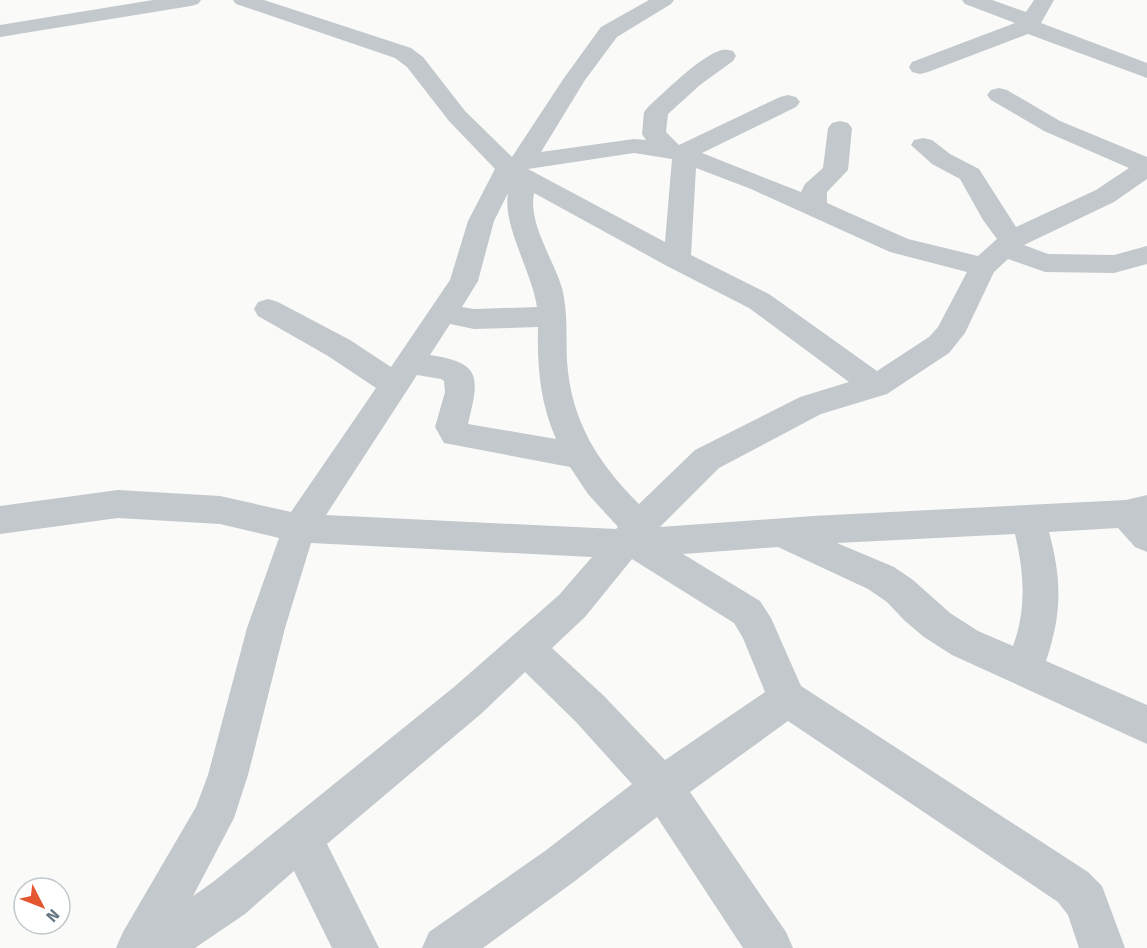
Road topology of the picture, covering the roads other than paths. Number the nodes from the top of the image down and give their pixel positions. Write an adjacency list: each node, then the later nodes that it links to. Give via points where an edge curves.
1 (191, 0): 7 (street)
2 (243, 0): 17 (street, via 403,53 415,62 458,116)
3 (664, 0): 17 (street, via 609,32)
4 (972, 0): 6 (street)
5 (1044, 0): 6 (street)
6 (1030, 23): 9 (street); 10 (street, via 1037,30)
7 (0, 31)
8 (725, 56): 15 (street, via 656,112 654,134)
9 (920, 67)
10 (1147, 71)
11 (999, 95): 16 (street, via 1044,124)
12 (788, 102): 15 (street)
13 (840, 128): 18 (street, via 835,170 814,190)
14 (923, 145): 19 (street, via 970,174 996,220)
15 (677, 152): 17 (street, via 634,146); 18 (street); 21 (street)
16 (1147, 167): 19 (street, via 1105,196)
17 (519, 170): 21 (street); 23 (street, via 481,221 464,281); 24 (street, via 524,224 545,276)
18 (814, 206): 19 (street, via 900,246)
19 (1000, 251): 20 (street, via 1045,264 1114,264); 26 (street, via 939,345)
20 (1147, 255)
21 (677, 260): 26 (street, via 759,301)
22 (268, 309): 25 (street, via 339,348)
23 (443, 313): 24 (street, via 474,319); 25 (street)
24 (552, 317): 27 (street, via 553,368)
25 (401, 374): 27 (street, via 449,369 459,377 460,392 451,427 455,434); 31 (street)
26 (876, 386): 33 (street, via 811,405 707,459)
27 (580, 456): 33 (street)
28 (1028, 519): 30 (street); 32 (street); 35 (street, via 1036,546 1041,598)
29 (0, 520): 31 (street, via 118,504 220,510)
30 (1140, 520)
31 (299, 528): 33 (street); 40 (street, via 266,628 213,818)
32 (783, 533): 33 (street); 35 (street, via 881,578 965,643)
33 (634, 538): 34 (street, via 572,606); 36 (street, via 747,612)
34 (525, 647): 38 (street, via 590,709); 39 (street, via 468,700)
35 (1024, 668): 37 (street)
36 (787, 699): 38 (street); 45 (street, via 1072,887 1086,902)
37 (1147, 725)
38 (662, 787): 43 (street); 44 (street)
39 (301, 839): 41 (street, via 229,898); 42 (street)
40 (139, 948)
41 (156, 948)
42 (356, 948)
43 (445, 948)
44 (770, 948)
45 (1102, 948)

